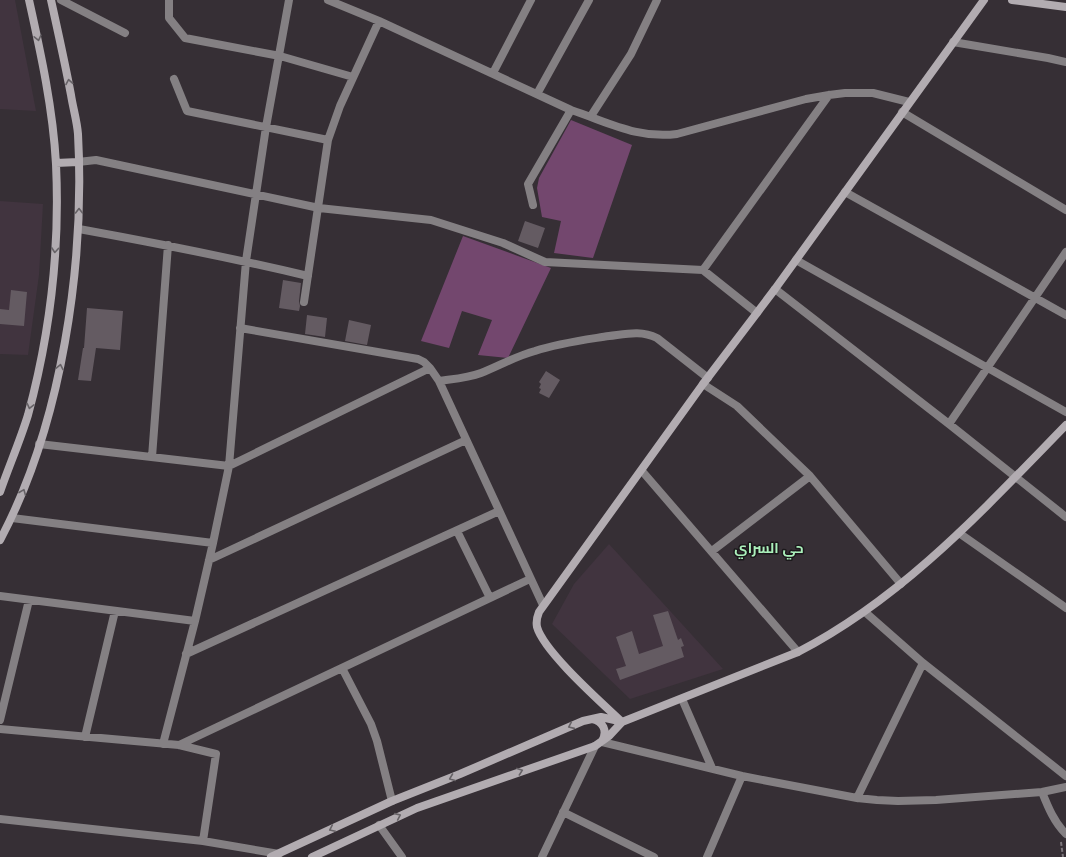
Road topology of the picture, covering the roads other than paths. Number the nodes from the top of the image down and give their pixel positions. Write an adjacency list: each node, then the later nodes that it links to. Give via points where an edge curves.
1 (29, 0): 30 (street, one-way to 30, via 48,97)
2 (51, 0): 29 (street, one-way to 2, via 78,132)
3 (61, 0): 14 (street)
4 (169, 0): 16 (street, via 169,18 185,38)
5 (289, 0): 16 (street)
6 (328, 0): 13 (street)
7 (531, 0): 18 (street)
8 (589, 0): 21 (street)
9 (657, 0): 26 (street, via 631,54)
10 (984, 0): 15 (street)
11 (1012, 0): 12 (street)
12 (1066, 7)
13 (379, 22): 18 (street); 19 (street)
14 (125, 34)
15 (953, 42): 17 (street); 23 (street)
16 (280, 56): 19 (street); 27 (street)
17 (1066, 62)
18 (493, 74): 21 (street)
19 (353, 77): 28 (street)
20 (174, 79): 27 (street, via 187,111)
21 (537, 94): 24 (street)
22 (829, 95): 23 (street, via 845,92 872,94); 26 (street, via 666,135 633,132); 41 (street)
23 (910, 102): 25 (street)
24 (571, 110): 26 (street); 33 (street, via 528,184)
25 (902, 112): 31 (street); 35 (street)
26 (591, 116)
27 (266, 127): 28 (street); 32 (street)
28 (328, 140): 34 (street)
29 (78, 162): 30 (street); 32 (street, via 96,160); 36 (street, one-way to 29)
30 (56, 163): 63 (street, one-way to 63, via 57,228 52,290 42,356 27,416)
31 (845, 192): 39 (street); 44 (street)
32 (256, 195): 34 (street); 40 (street)
33 (533, 205)
34 (319, 208): 41 (street, via 431,220 503,243 545,262); 42 (street)
35 (1066, 210)
36 (79, 229): 37 (street); 57 (street, one-way to 36, via 62,358)
37 (168, 245): 40 (street); 58 (street)
38 (1066, 252): 44 (street)
39 (796, 260): 43 (street); 49 (street)
40 (246, 261): 42 (street); 48 (street)
41 (703, 270): 46 (street)
42 (308, 276): 45 (street)
43 (775, 289): 46 (street); 54 (street)
44 (1035, 297): 47 (street); 49 (street)
45 (304, 302)
46 (757, 313): 52 (street)
47 (1066, 315)
48 (240, 328): 50 (street, via 418,359); 59 (street)
49 (987, 367): 53 (street); 54 (street)
50 (430, 368): 51 (street); 59 (street)
51 (439, 381): 52 (street, via 480,373 534,351 557,345 638,333 657,338); 56 (street)
52 (705, 381): 60 (street); 61 (street, via 737,406)
53 (1066, 412)
54 (949, 424): 62 (street)
55 (1066, 425): 62 (street)
56 (466, 440): 64 (street); 72 (street)
57 (40, 444): 58 (street); 66 (street, one-way to 57)
58 (152, 456): 59 (street)
59 (229, 466): 70 (street)
60 (642, 471): 71 (street); 78 (street)
61 (810, 476): 71 (street); 74 (street)
62 (1015, 477): 65 (street); 68 (street)
63 (0, 492)
64 (499, 512): 67 (street); 73 (street)
65 (1066, 517)
66 (12, 518): 69 (street); 70 (street)
67 (456, 531): 76 (street); 84 (street)
68 (959, 533): 74 (street); 79 (street)
69 (0, 540)
70 (213, 543): 72 (street)
71 (712, 551): 83 (street)
72 (209, 560): 82 (street)
73 (530, 579): 76 (street); 78 (street)
74 (901, 584): 81 (street)
75 (0, 596): 77 (street)
76 (490, 598): 86 (street)
77 (29, 600): 80 (street); 89 (street)
78 (543, 605): 90 (street, via 537,622 542,638 563,664)
79 (1066, 608)
80 (115, 611): 82 (street); 92 (street)
81 (865, 612): 83 (street); 85 (street)
82 (195, 621): 84 (street)
83 (798, 652): 87 (street)
84 (186, 654): 93 (street)
85 (923, 662): 98 (street); 101 (street)
86 (342, 668): 95 (street); 102 (street, via 371,724)
87 (682, 699): 90 (street); 96 (street)
88 (591, 718): 90 (street, via 601,717); 94 (street, via 599,721 604,727 605,735); 102 (street, one-way to 102)
89 (0, 720)
90 (622, 722): 94 (street)
91 (0, 729): 92 (street)
92 (85, 737): 93 (street)
93 (163, 744): 95 (street)
94 (598, 744): 96 (street); 103 (street); 105 (street, one-way to 94, via 417,808)
95 (179, 745): 107 (street, via 216,754)
96 (712, 768): 97 (street)
97 (742, 776): 101 (street); 113 (street)
98 (1066, 776)
99 (1066, 787): 100 (street)
100 (1042, 792): 101 (street, via 916,801); 106 (street, via 1053,818)
101 (857, 798)
102 (392, 801): 108 (street, one-way to 108)
103 (563, 812): 111 (street); 112 (street)
104 (0, 819): 107 (street)
105 (379, 825): 109 (street); 110 (street)
106 (1066, 834)
107 (203, 841): 108 (street)
108 (275, 855)
109 (312, 857)
110 (402, 857)
111 (542, 857)
112 (654, 857)
113 (707, 857)

